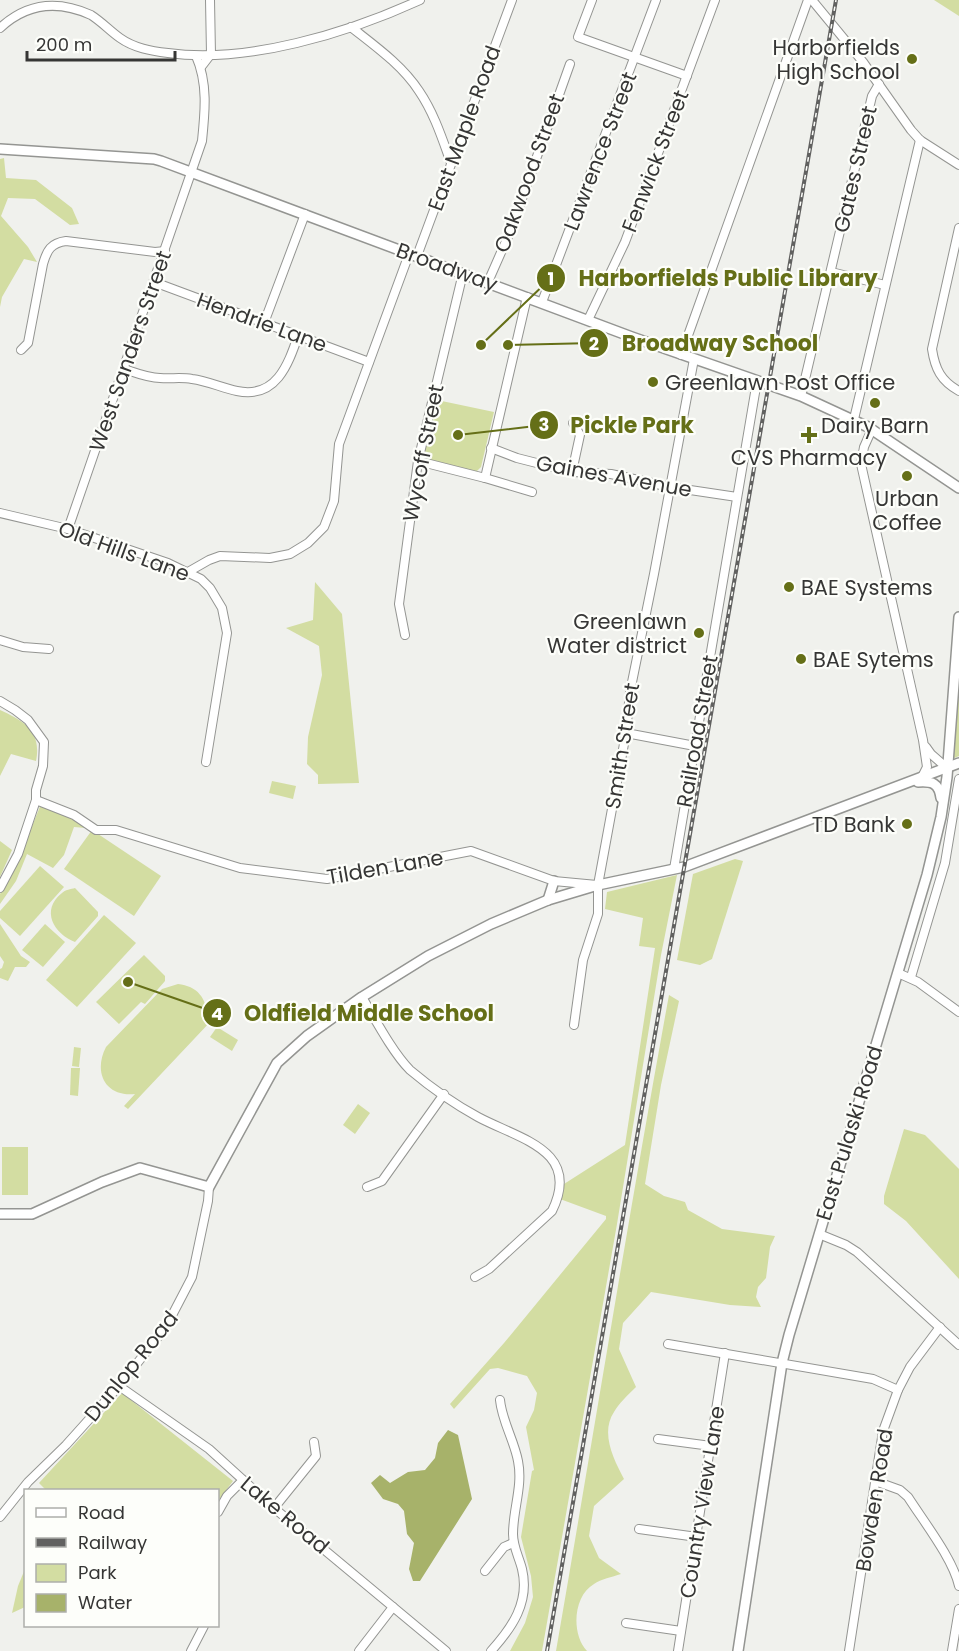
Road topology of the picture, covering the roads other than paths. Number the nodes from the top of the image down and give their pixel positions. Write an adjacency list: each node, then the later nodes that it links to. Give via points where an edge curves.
1 (210, 0): 10 (street)
2 (420, 0): 8 (street)
3 (512, 0): 19 (street, East Maple Road)
4 (592, 0): 12 (street, via 578,37)
5 (656, 0): 12 (street, Lawrence Street)
6 (716, 0): 15 (street, Fenwick Street)
7 (810, 0): 16 (street); 37 (street)
8 (351, 27): 10 (street, via 280,47); 19 (street, via 403,71 420,91)
9 (0, 28): 11 (street, via 24,9 57,4 92,16 133,45)
10 (211, 54): 11 (street); 14 (street)
11 (196, 56): 14 (street, West Sanders Street)
12 (635, 57): 15 (street); 32 (street, Lawrence Street)
13 (570, 64): 29 (street, Oakwood Street)
14 (201, 67): 21 (street, West Sanders Street, via 205,118)
15 (687, 76): 33 (street, Fenwick Street, via 624,242)
16 (879, 84): 17 (street); 26 (street, Gates Street, via 872,96)
17 (920, 140): 20 (street); 30 (street)
18 (0, 149): 21 (main road, Broadway, via 154,159)
19 (451, 163): 25 (street, East Maple Road)
20 (959, 165)
21 (192, 172): 22 (main road, Broadway); 24 (street, West Sanders Street)
22 (305, 214): 25 (main road, Broadway); 34 (street)
23 (959, 228): 42 (street, via 932,349 940,376)
24 (165, 251): 28 (street, West Sanders Street); 36 (street, via 66,241 51,246 43,264 28,343)
25 (413, 255): 27 (main road, Broadway); 39 (street, East Maple Road)
26 (831, 272): 30 (street); 43 (street, Gates Street)
27 (463, 273): 29 (main road, Broadway); 48 (street, Wycoff Street)
28 (154, 282): 34 (street, Hendrie Lane); 40 (street, West Sanders Street)
29 (488, 282): 31 (main road, Broadway)
30 (885, 285): 44 (street)
31 (527, 297): 32 (main road, Broadway); 47 (street)
32 (542, 302): 33 (main road, Broadway)
33 (588, 320): 37 (main road, Broadway)
34 (264, 323): 35 (street, Hendrie Lane)
35 (298, 336): 39 (street, Hendrie Lane); 40 (street, via 280,376 252,393 201,380 149,377)
36 (21, 350)
37 (681, 355): 38 (main road, Broadway)
38 (694, 359): 41 (main road, Broadway); 51 (street, Smith Street)
39 (369, 362): 57 (street, East Maple Road, via 339,444 334,501 317,536 280,556 220,556)
40 (124, 369): 56 (street, West Sanders Street)
41 (757, 381): 43 (main road, Broadway); 54 (street, Railroad Street)
42 (959, 391)
43 (801, 396): 44 (main road, Broadway)
44 (854, 419): 46 (main road, Broadway)
45 (573, 423): 49 (street, via 580,435)
46 (872, 429): 52 (main road, Broadway); 64 (street, via 864,447 862,471)
47 (491, 448): 49 (street, Gaines Avenue); 50 (street)
48 (418, 461): 50 (street); 59 (street, Wycoff Street, via 399,604)
49 (572, 472): 51 (street, Gaines Avenue, via 611,474)
50 (484, 478): 53 (street)
51 (670, 487): 54 (street, Gaines Avenue); 63 (street, Smith Street, via 630,692)
52 (959, 488)
53 (532, 492)
54 (737, 497): 65 (street, Railroad Street)
55 (0, 513): 56 (street, Old Hills Lane)
56 (68, 529): 57 (street, Old Hills Lane)
57 (188, 572): 66 (street, Old Hills Lane, via 201,579 217,598 227,633)
58 (959, 617): 68 (main road, East Pulaski Road)
59 (405, 635)
60 (0, 640): 61 (street, via 23,647)
61 (49, 648)
62 (0, 701): 72 (street, via 28,720 44,742)
63 (626, 733): 65 (street); 76 (street, Smith Street)
64 (923, 740): 68 (street, via 931,754); 69 (street, via 927,767)
65 (695, 746): 74 (street, Railroad Street)
66 (206, 762)
67 (959, 763): 68 (main road)
68 (947, 768): 69 (main road); 73 (main road, East Pulaski Road)
69 (922, 778): 71 (main road)
70 (959, 779): 80 (street, via 945,863)
71 (910, 782): 73 (main road, via 936,784 941,796); 74 (main road)
72 (36, 800): 75 (street, Tilden Lane, via 74,814 96,830 116,830 240,868 327,879 471,851); 77 (street, via 18,854)
73 (941, 817): 79 (main road, East Pulaski Road)
74 (674, 869): 76 (main road)
75 (554, 881): 76 (street, Tilden Lane); 78 (main road)
76 (598, 885): 78 (main road); 83 (street, Smith Street, via 598,914 583,960)
77 (0, 888)
78 (548, 900): 81 (main road, via 459,939)
79 (898, 973): 80 (street); 88 (main road, East Pulaski Road)
80 (910, 977): 82 (street)
81 (362, 997): 84 (street, via 402,1061); 85 (main road, via 277,1063)
82 (959, 1012)
83 (574, 1025)
84 (444, 1094): 86 (street, via 382,1181); 89 (street, via 478,1117 542,1148 560,1174 552,1211 489,1269)
85 (209, 1187): 87 (main road, via 140,1168 32,1214); 95 (street, Dunlop Road, via 197,1257 187,1288 166,1327)
86 (367, 1187)
87 (0, 1214)
88 (819, 1234): 90 (street, via 857,1252); 94 (main road, East Pulaski Road)
89 (475, 1277)
90 (940, 1327): 92 (street); 96 (street, Bowden Road, via 919,1353)
91 (668, 1344): 93 (street)
92 (959, 1345)
93 (725, 1353): 94 (street); 100 (street, Country View Lane)
94 (782, 1363): 96 (street, via 873,1379); 122 (main road, East Pulaski Road)
95 (119, 1386): 101 (street, Lake Road, via 209,1449); 105 (street, Dunlop Road)
96 (898, 1390): 102 (street, Bowden Road, via 883,1431)
97 (500, 1400): 108 (street, via 520,1474)
98 (658, 1439): 100 (street)
99 (314, 1442): 103 (street, via 316,1456)
100 (711, 1446): 107 (street, Country View Lane)
101 (243, 1480): 103 (street, Lake Road); 104 (street)
102 (875, 1481): 110 (street, via 908,1497); 123 (street, Bowden Road)
103 (274, 1508): 111 (street, Lake Road)
104 (219, 1510)
105 (0, 1517)
106 (639, 1529): 107 (street)
107 (697, 1537): 115 (street, Country View Lane)
108 (513, 1543): 109 (street, via 504,1547); 120 (street, via 522,1571 523,1596 514,1623)
109 (485, 1571)
110 (959, 1586)
111 (393, 1607): 118 (street); 119 (street, Lake Road)
112 (959, 1609): 116 (street)
113 (626, 1623): 115 (street)
114 (203, 1627): 117 (street)
115 (681, 1631): 121 (street, Country View Lane)
116 (955, 1646)
117 (191, 1651)
118 (359, 1651)
119 (446, 1651)
120 (491, 1651)
121 (678, 1651)
122 (738, 1651)
123 (849, 1651)

